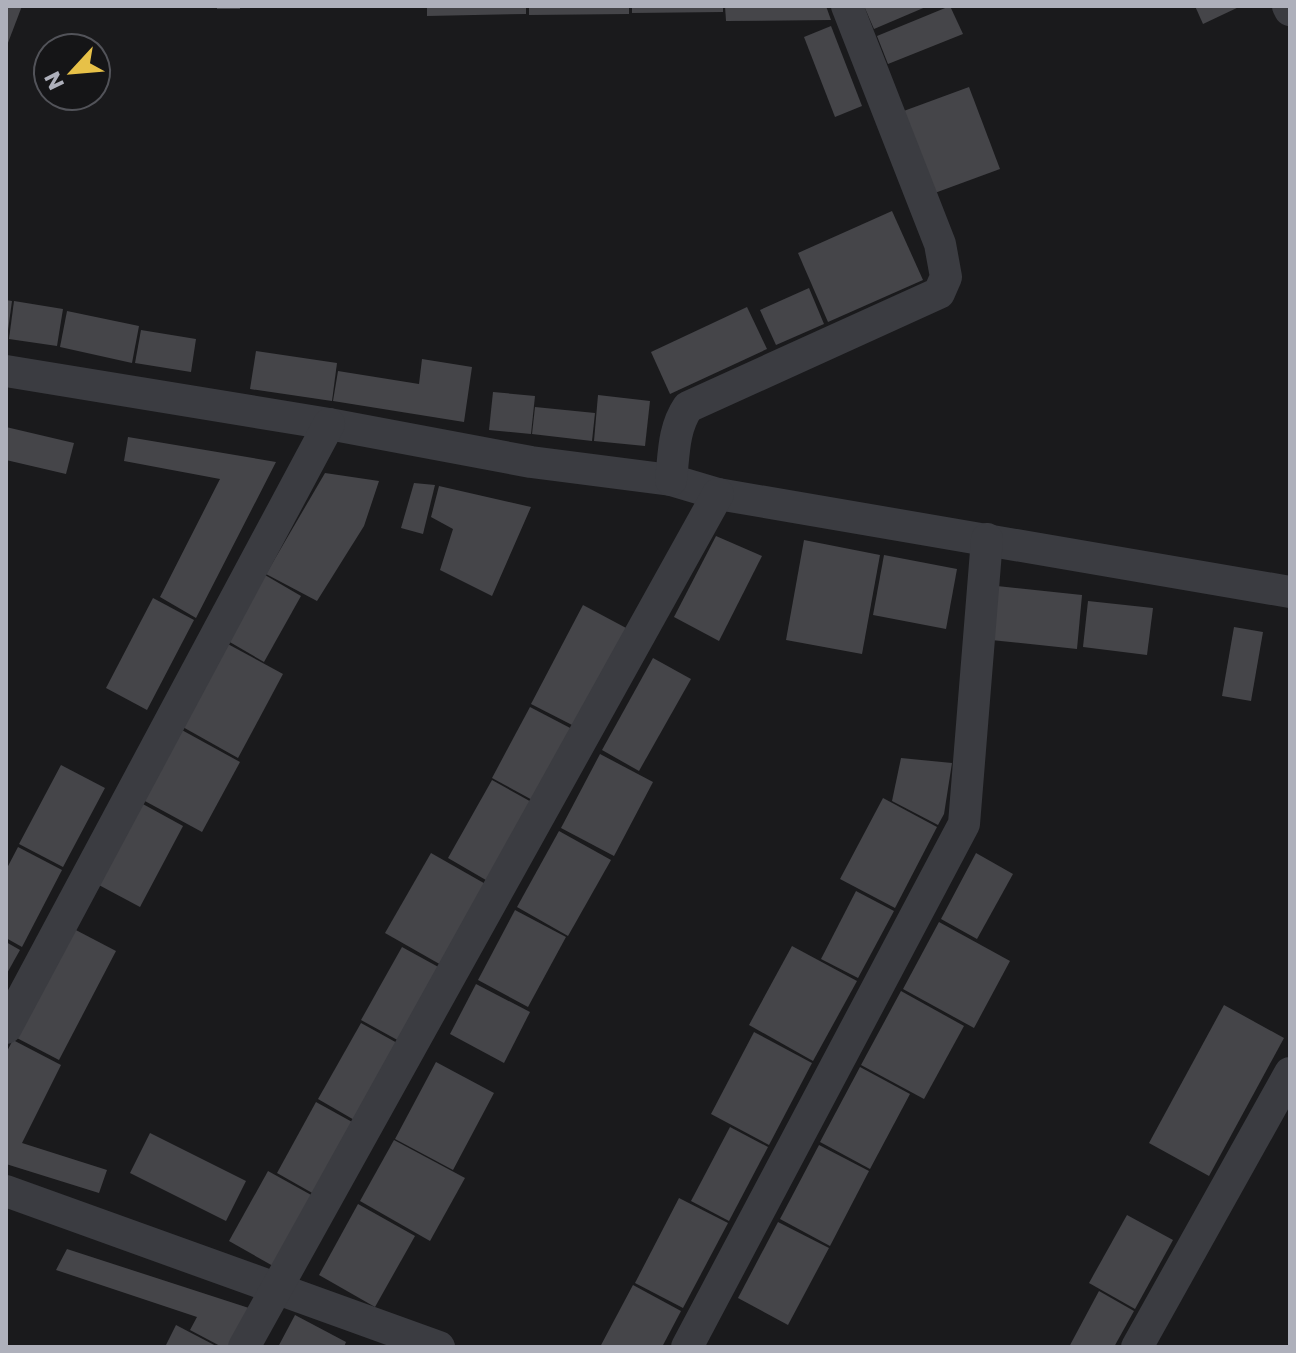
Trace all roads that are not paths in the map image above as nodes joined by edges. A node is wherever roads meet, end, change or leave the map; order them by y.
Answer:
1 (847, 6) edge
2 (6, 371) edge
3 (329, 424) junction
4 (671, 480) junction
5 (718, 494) junction
6 (987, 539) junction
7 (1290, 592) edge
8 (6, 1028) edge
9 (1290, 1073) edge
10 (6, 1191) edge
11 (274, 1288) junction
12 (244, 1347) edge
13 (439, 1347) edge
14 (687, 1347) edge
15 (1137, 1347) edge

1 - 4 street
2 - 3 street
3 - 4 street
3 - 8 street
4 - 5 street
5 - 6 street
5 - 11 street
6 - 7 street
6 - 14 street
9 - 15 street
10 - 11 street
11 - 12 street
11 - 13 street

